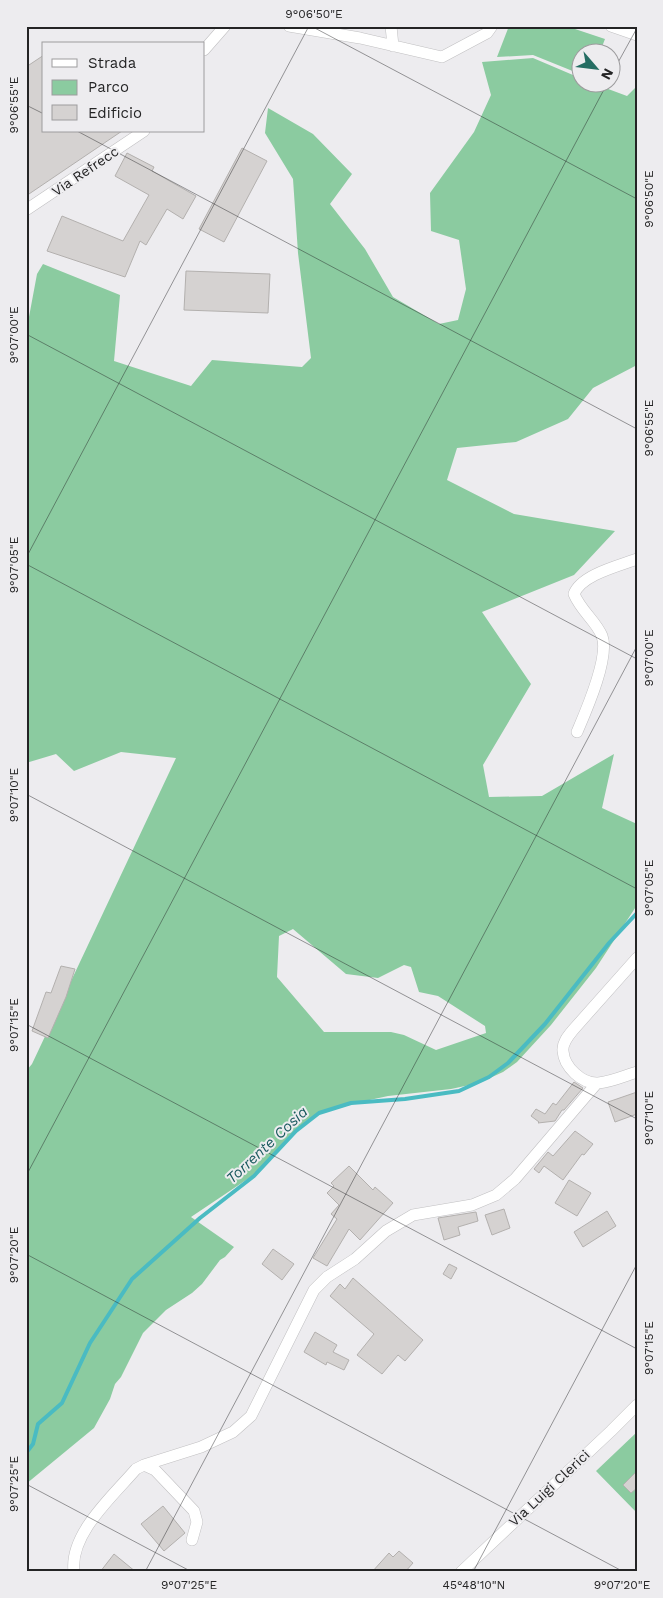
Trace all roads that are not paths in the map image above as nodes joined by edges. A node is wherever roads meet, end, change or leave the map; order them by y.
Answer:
1 (225, 26) edge
2 (289, 26) edge
3 (391, 26) edge
4 (492, 26) edge
5 (611, 26) edge
6 (637, 34) edge
7 (393, 46) junction
8 (205, 49) edge
9 (143, 132) edge
10 (26, 210) edge
11 (637, 559) edge
12 (578, 732) dead end
13 (637, 958) edge
14 (637, 1072) edge
15 (597, 1083) junction
16 (637, 1405) edge
17 (144, 1465) junction
18 (192, 1540) dead end
19 (74, 1572) edge
20 (461, 1572) edge

1 - 8 street
2 - 7 street
3 - 7 street
4 - 7 street
5 - 6 street
9 - 10 street, Via Refrecc
11 - 12 street
13 - 15 street
14 - 15 street
15 - 17 street
16 - 20 street, Via Luigi Clerici
17 - 18 street
17 - 19 street

